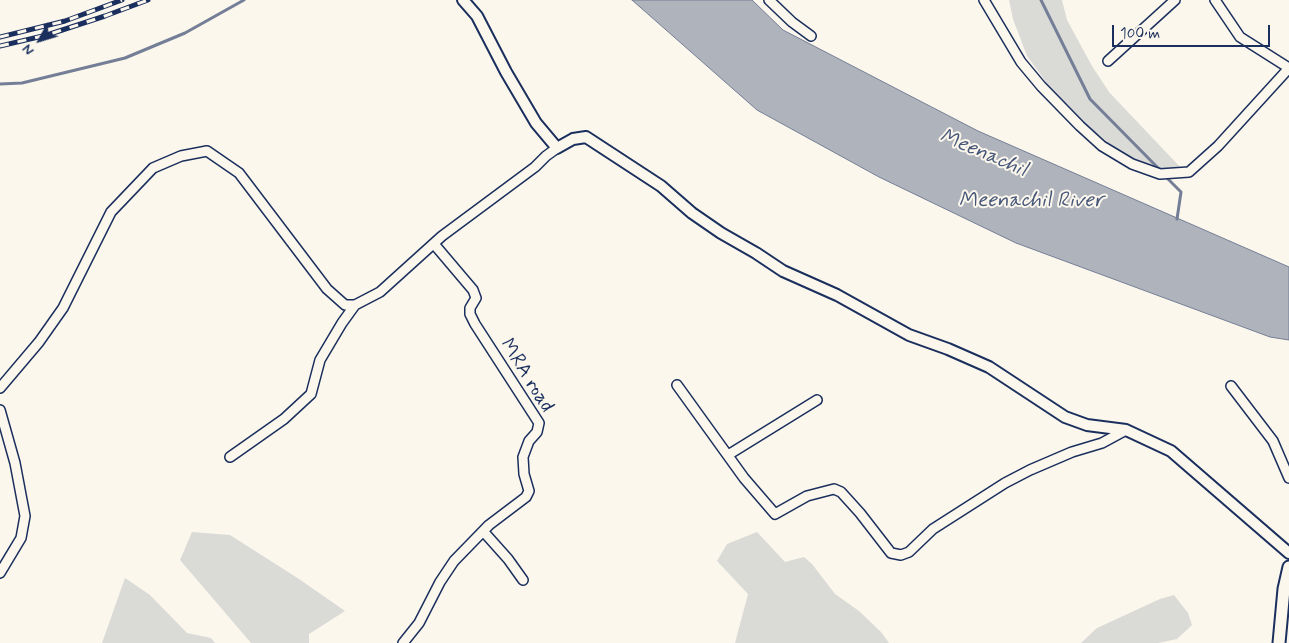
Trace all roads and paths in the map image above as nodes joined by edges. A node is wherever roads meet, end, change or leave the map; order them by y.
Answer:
1 (463, 0) edge
2 (769, 0) edge
3 (984, 0) edge
4 (1175, 0) edge
5 (1215, 0) edge
6 (811, 36) dead end
7 (1108, 61) dead end
8 (1289, 68) edge
9 (557, 148) junction
10 (434, 244) junction
11 (355, 305) junction
12 (677, 385) dead end
13 (1231, 386) dead end
14 (0, 388) edge
15 (817, 400) dead end
16 (0, 410) edge
17 (1126, 430) junction
18 (728, 455) junction
19 (230, 457) dead end
20 (1289, 478) edge
21 (484, 531) junction
22 (1289, 553) edge
23 (1289, 567) edge
24 (0, 573) edge
25 (523, 580) dead end
26 (403, 643) edge
27 (1279, 643) edge

1 - 9 street
2 - 6 street
3 - 8 street
4 - 7 street
5 - 8 street
9 - 10 street
9 - 17 street
10 - 11 street
10 - 21 street, MRA road
11 - 14 street
11 - 19 street
12 - 18 street
13 - 20 street
15 - 18 street
16 - 24 street
17 - 18 street
17 - 22 street
21 - 25 street
21 - 26 street, MRA road
23 - 27 main road

